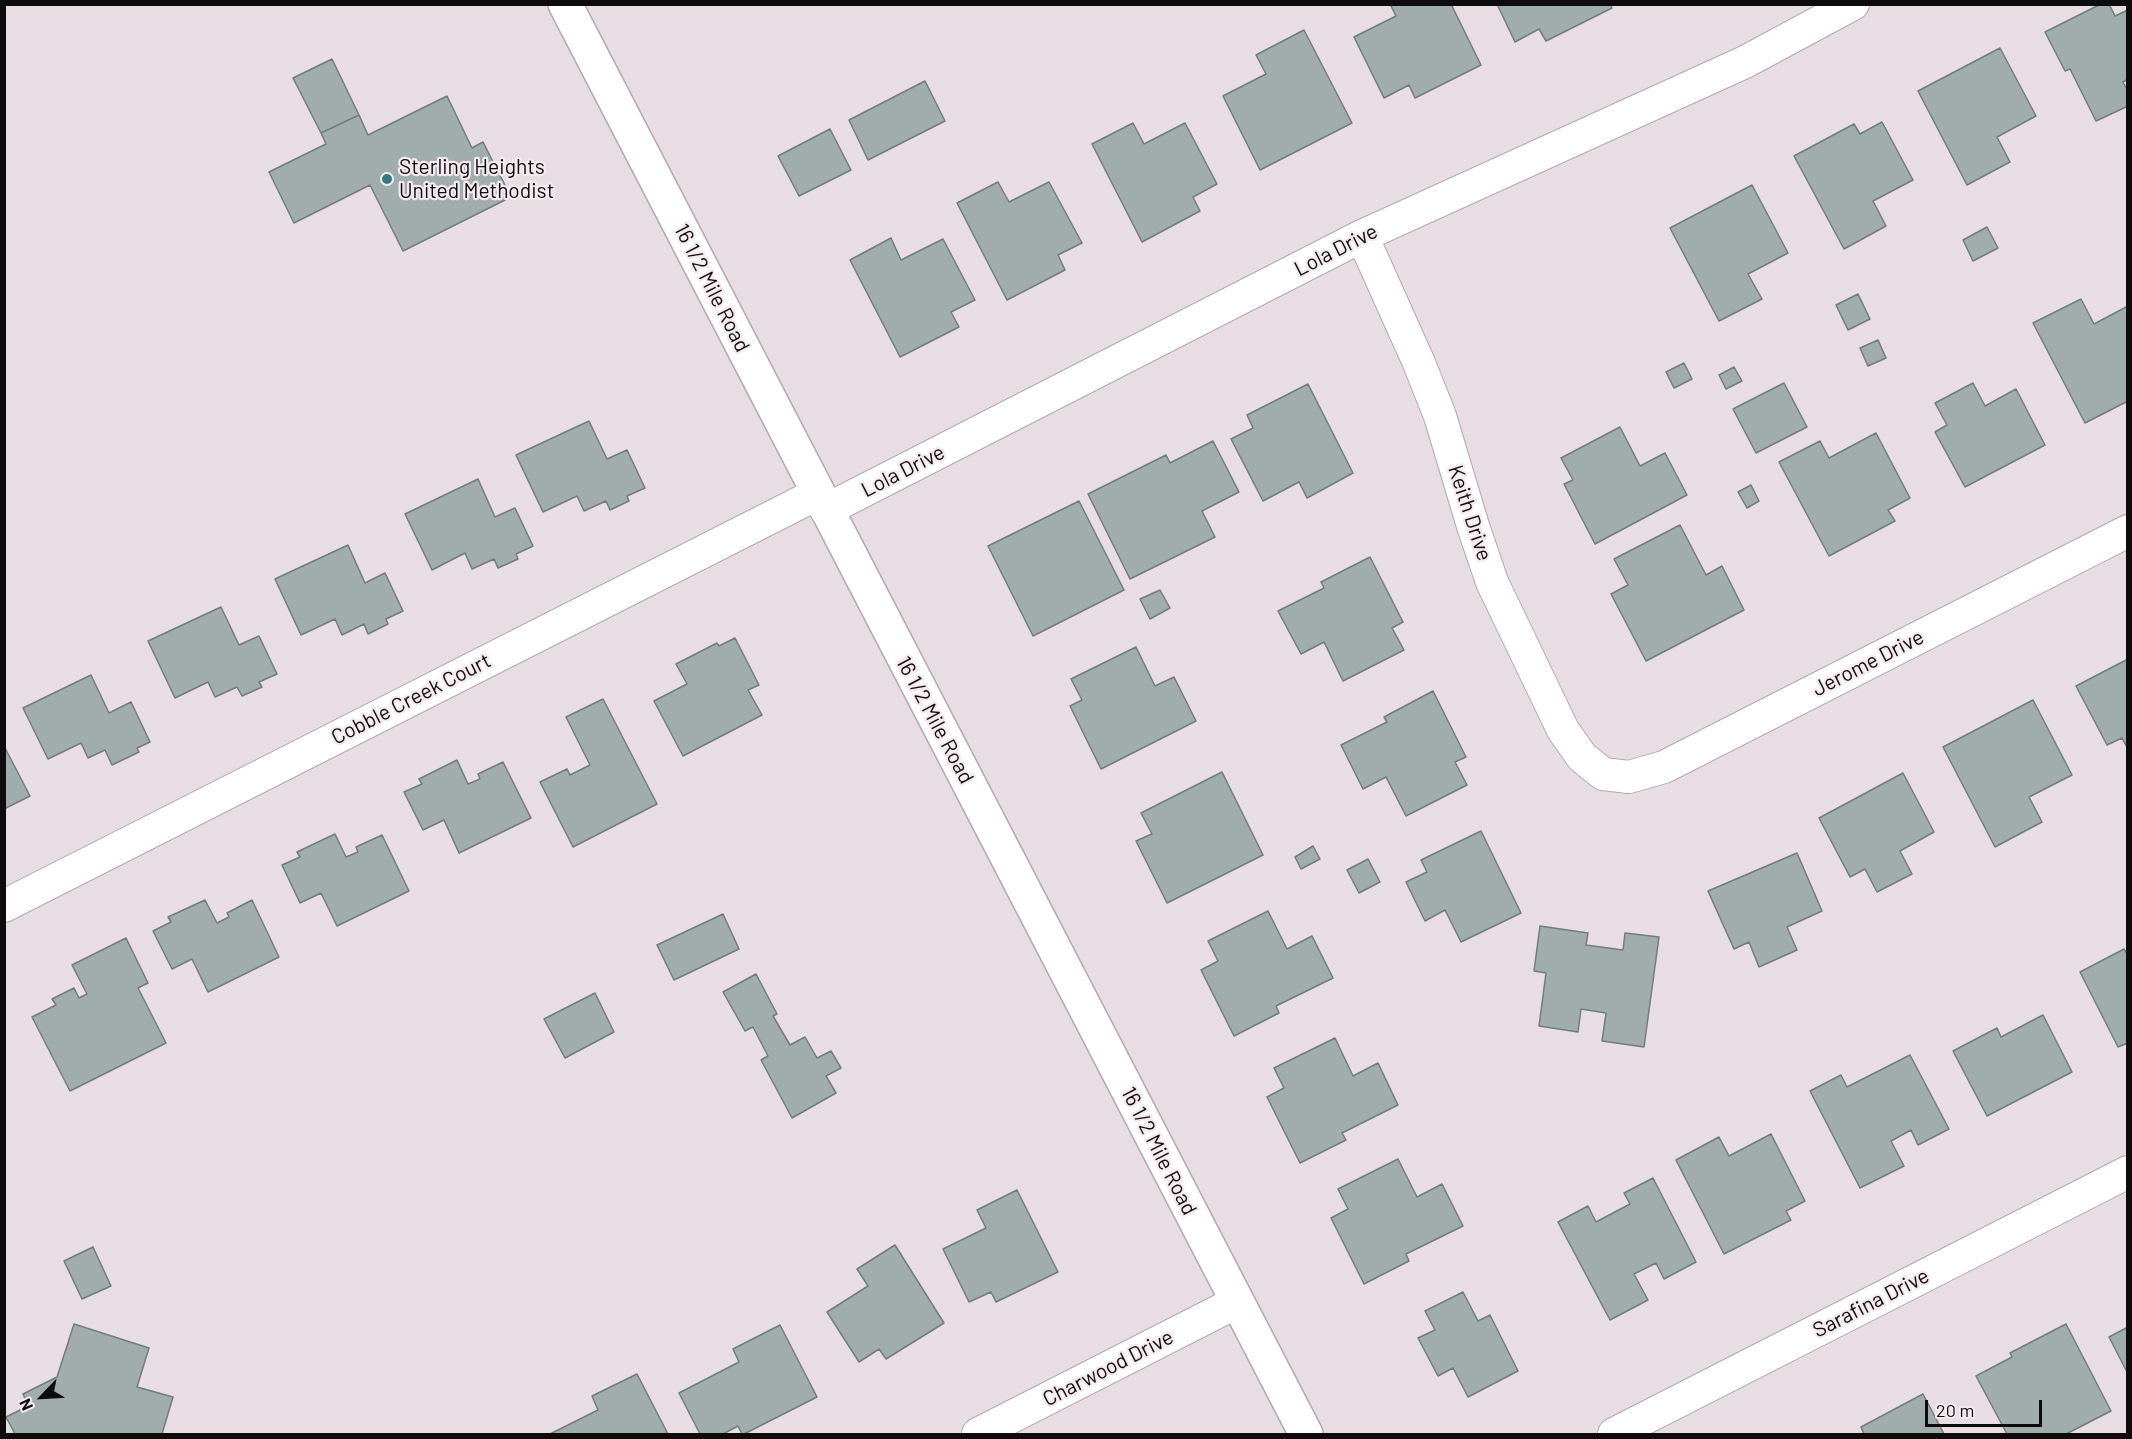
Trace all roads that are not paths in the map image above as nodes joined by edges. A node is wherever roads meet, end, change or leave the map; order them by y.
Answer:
1 (565, 4) edge
2 (1853, 4) edge
3 (1362, 236) junction
4 (822, 502) junction
5 (2127, 531) edge
6 (1604, 774) joint
7 (4, 906) edge
8 (2127, 1172) edge
9 (1237, 1302) junction
10 (978, 1434) edge
11 (1306, 1434) edge
12 (1614, 1434) edge

1 - 4 street, 16 1/2 Mile Road
2 - 3 street, Lola Drive
3 - 4 street, Lola Drive
3 - 6 street, Keith Drive
4 - 7 street, Cobble Creek Court
4 - 9 street, 16 1/2 Mile Road
5 - 6 street, Jerome Drive
8 - 12 street, Sarafina Drive
9 - 10 street, Charwood Drive
9 - 11 street, 16 1/2 Mile Road

